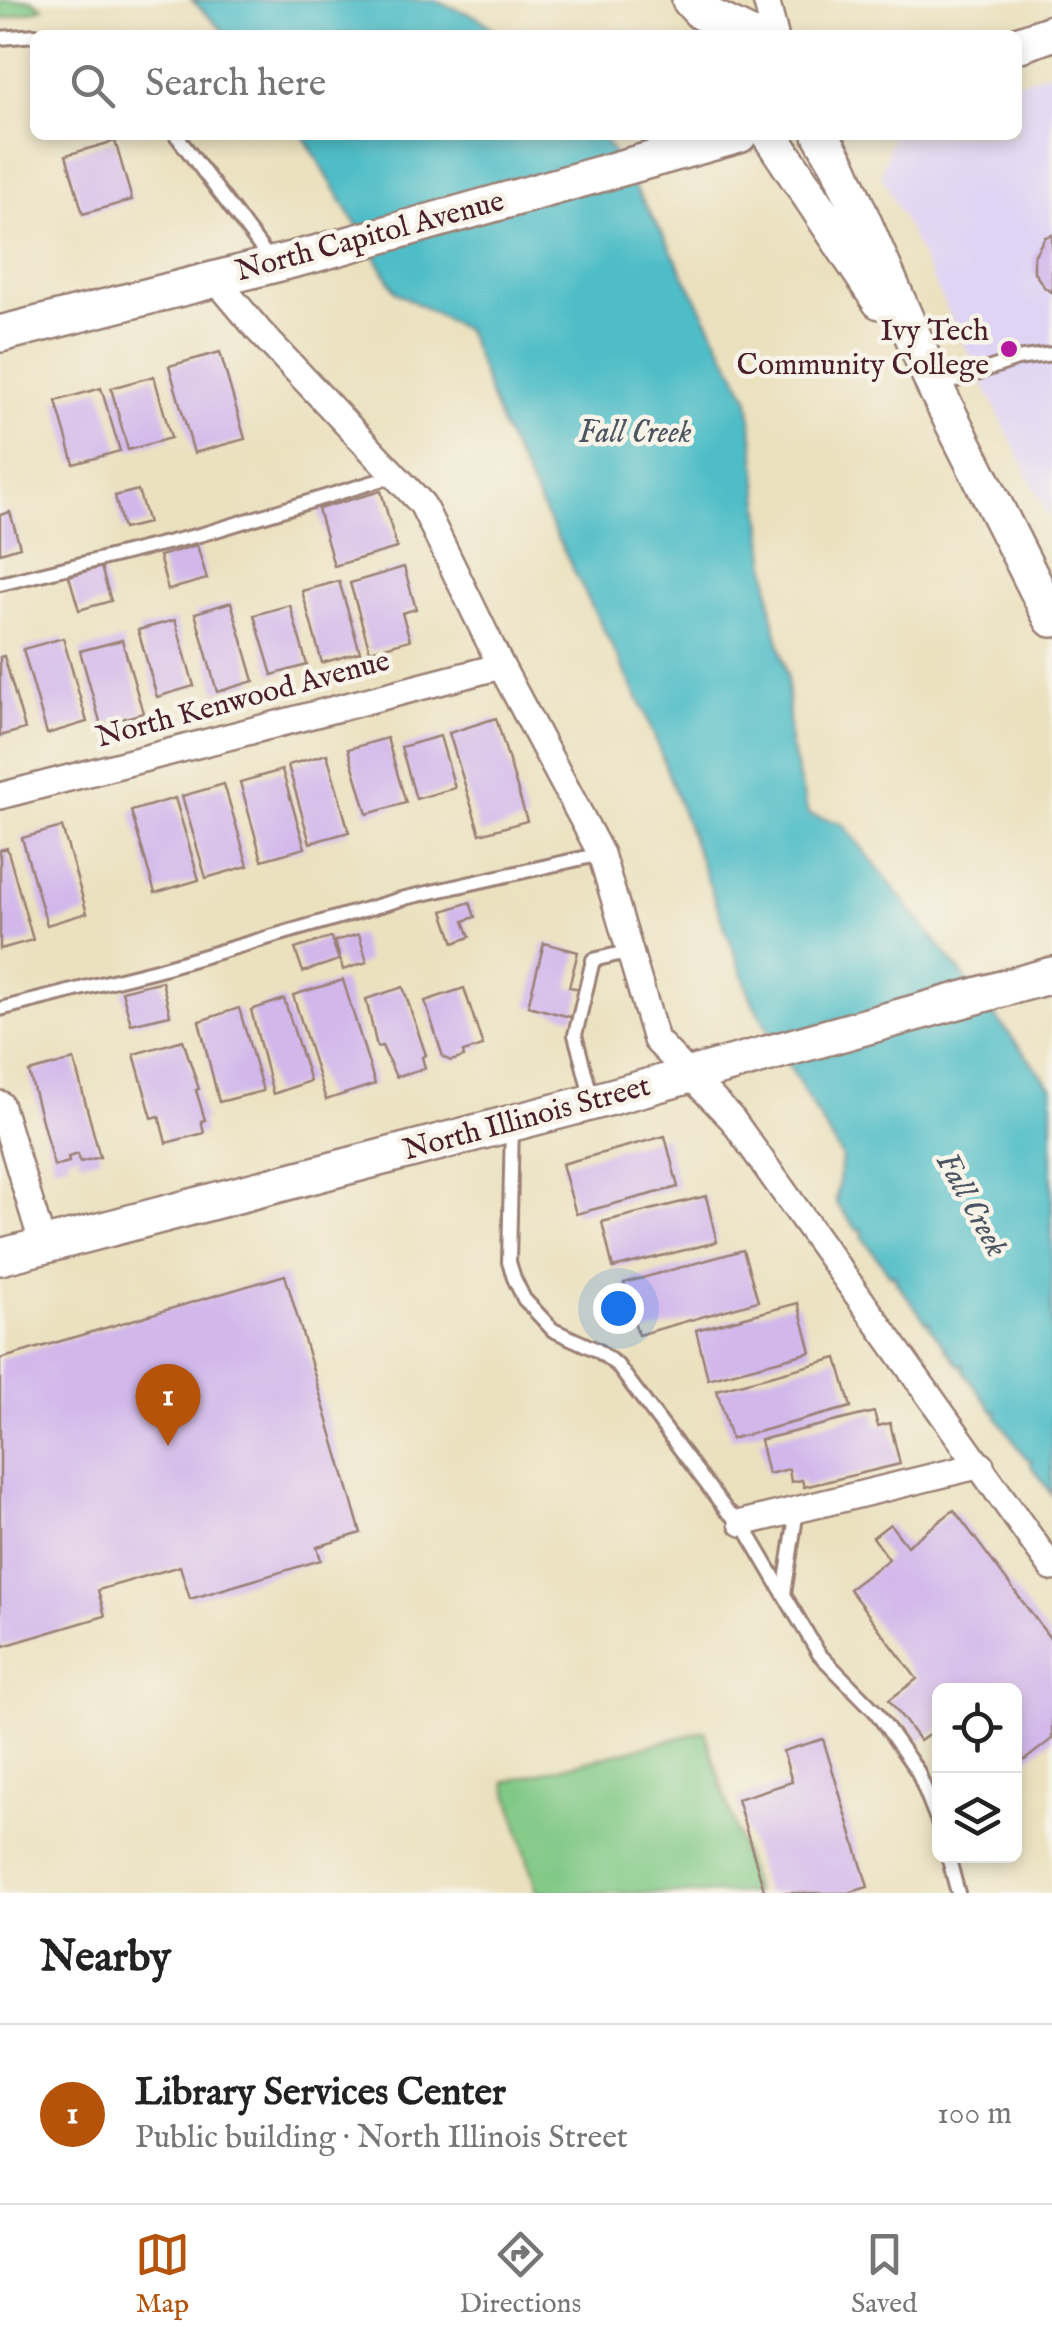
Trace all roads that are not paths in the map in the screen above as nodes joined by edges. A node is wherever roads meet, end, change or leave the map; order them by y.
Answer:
1 (766, 0) edge
2 (700, 16) edge
3 (735, 30) edge
4 (775, 30) edge
5 (1052, 33) edge
6 (30, 35) edge
7 (0, 38) edge
8 (1022, 43) edge
9 (180, 140) edge
10 (722, 140) edge
11 (773, 140) edge
12 (825, 140) edge
13 (273, 265) junction
14 (216, 280) junction
15 (0, 334) edge
16 (1052, 354) edge
17 (936, 387) junction
18 (397, 474) junction
19 (0, 584) edge
20 (1047, 594) edge
21 (501, 666) junction
22 (0, 796) edge
23 (600, 854) junction
24 (631, 950) junction
25 (1052, 974) edge
26 (0, 1009) edge
27 (690, 1076) junction
28 (593, 1102) junction
29 (0, 1104) edge
30 (512, 1122) junction
31 (43, 1246) junction
32 (0, 1257) edge
33 (982, 1466) junction
34 (797, 1510) junction
35 (742, 1523) junction
36 (1052, 1568) edge
37 (784, 1594) junction
38 (932, 1807) edge
39 (950, 1863) edge
40 (958, 1893) edge

1 - 4 street
2 - 3 main road
5 - 8 main road
6 - 7 lane
9 - 13 lane
10 - 13 main road, North Capitol Avenue
11 - 17 main road
12 - 17 main road
13 - 14 main road, North Capitol Avenue
14 - 15 main road, North Capitol Avenue
14 - 18 street
16 - 17 lane
17 - 20 main road
18 - 19 lane
18 - 21 street
21 - 22 street, North Kenwood Avenue
21 - 23 street
23 - 24 street
23 - 26 lane
24 - 27 street
24 - 28 lane
25 - 27 main road, North Illinois Street
27 - 28 main road, North Illinois Street
27 - 33 street
28 - 30 main road, North Illinois Street
29 - 31 street
30 - 31 main road, North Illinois Street
30 - 35 lane
31 - 32 main road, North Illinois Street
33 - 34 street
33 - 36 street
34 - 35 street
34 - 37 lane
35 - 37 lane
37 - 38 lane
39 - 40 lane

